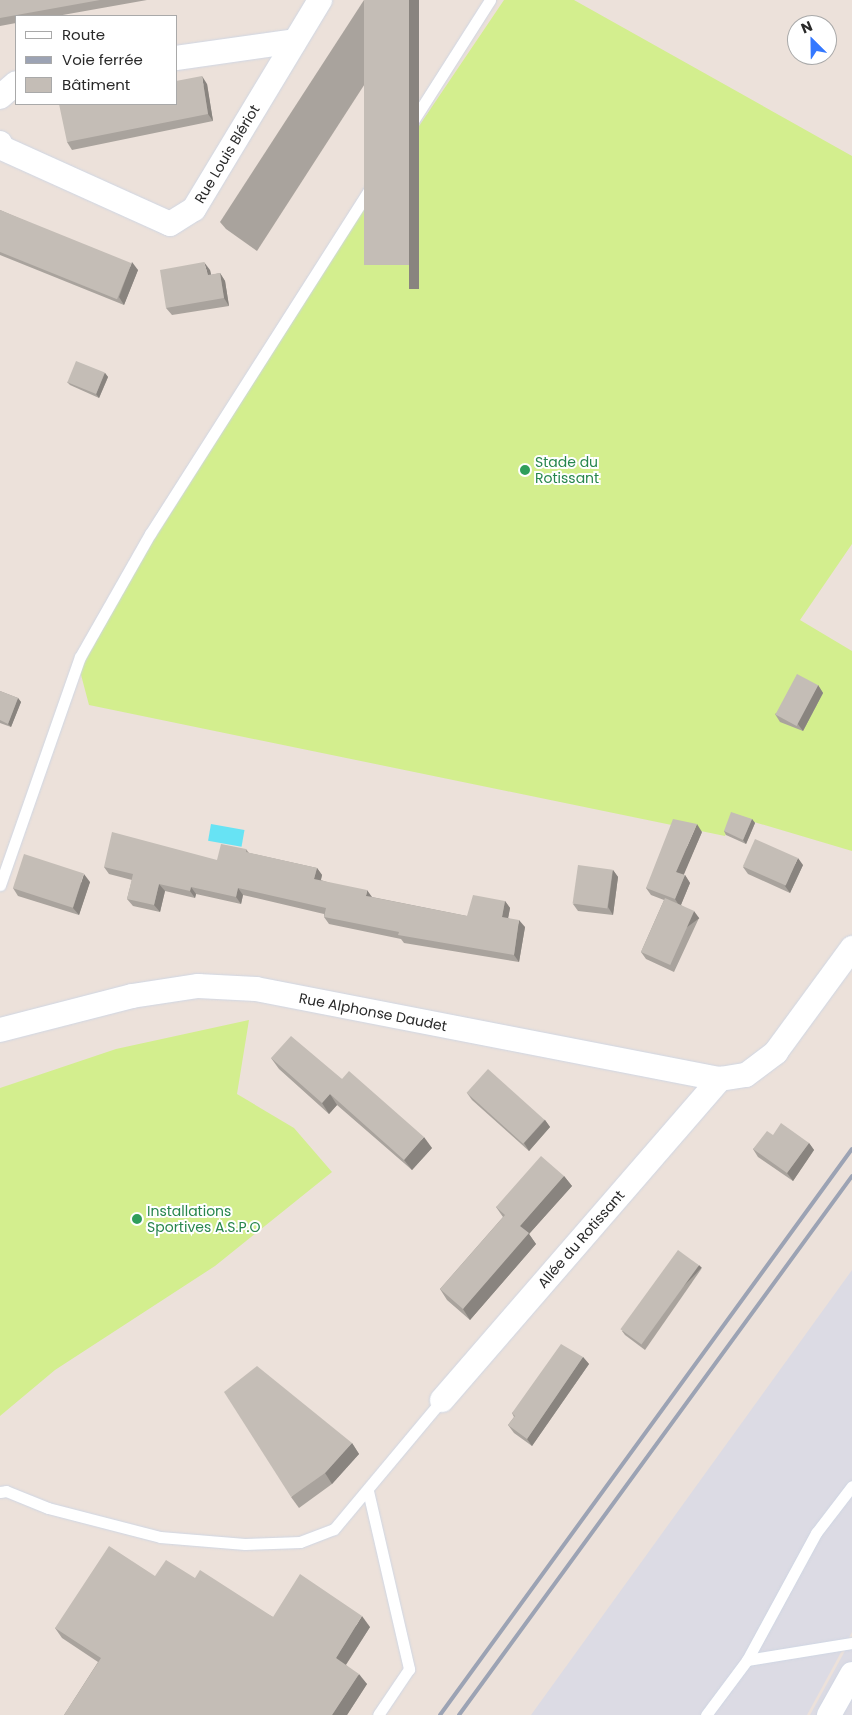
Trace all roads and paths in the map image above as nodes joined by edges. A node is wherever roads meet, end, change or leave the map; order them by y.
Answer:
1 (320, 0) edge
2 (490, 0) edge
3 (295, 41) junction
4 (178, 58) edge
5 (15, 84) edge
6 (0, 97) edge
7 (0, 143) edge
8 (0, 885) edge
9 (852, 948) edge
10 (0, 1030) edge
11 (720, 1079) junction
12 (442, 1400) joint
13 (852, 1486) edge
14 (2, 1490) edge
15 (368, 1491) junction
16 (852, 1643) edge
17 (747, 1660) junction
18 (852, 1674) edge
19 (378, 1715) edge
20 (706, 1715) edge
21 (829, 1715) edge

1 - 3 street, Rue Louis Blériot
2 - 8 lane
3 - 4 street
3 - 7 street, Rue Louis Blériot
5 - 6 street
9 - 11 street, Rue Alphonse Daudet
10 - 11 street, Rue Alphonse Daudet
11 - 12 street, Allée du Rotissant
12 - 15 lane
13 - 17 lane
14 - 15 lane
15 - 19 lane
16 - 17 lane
17 - 20 lane
18 - 21 street

